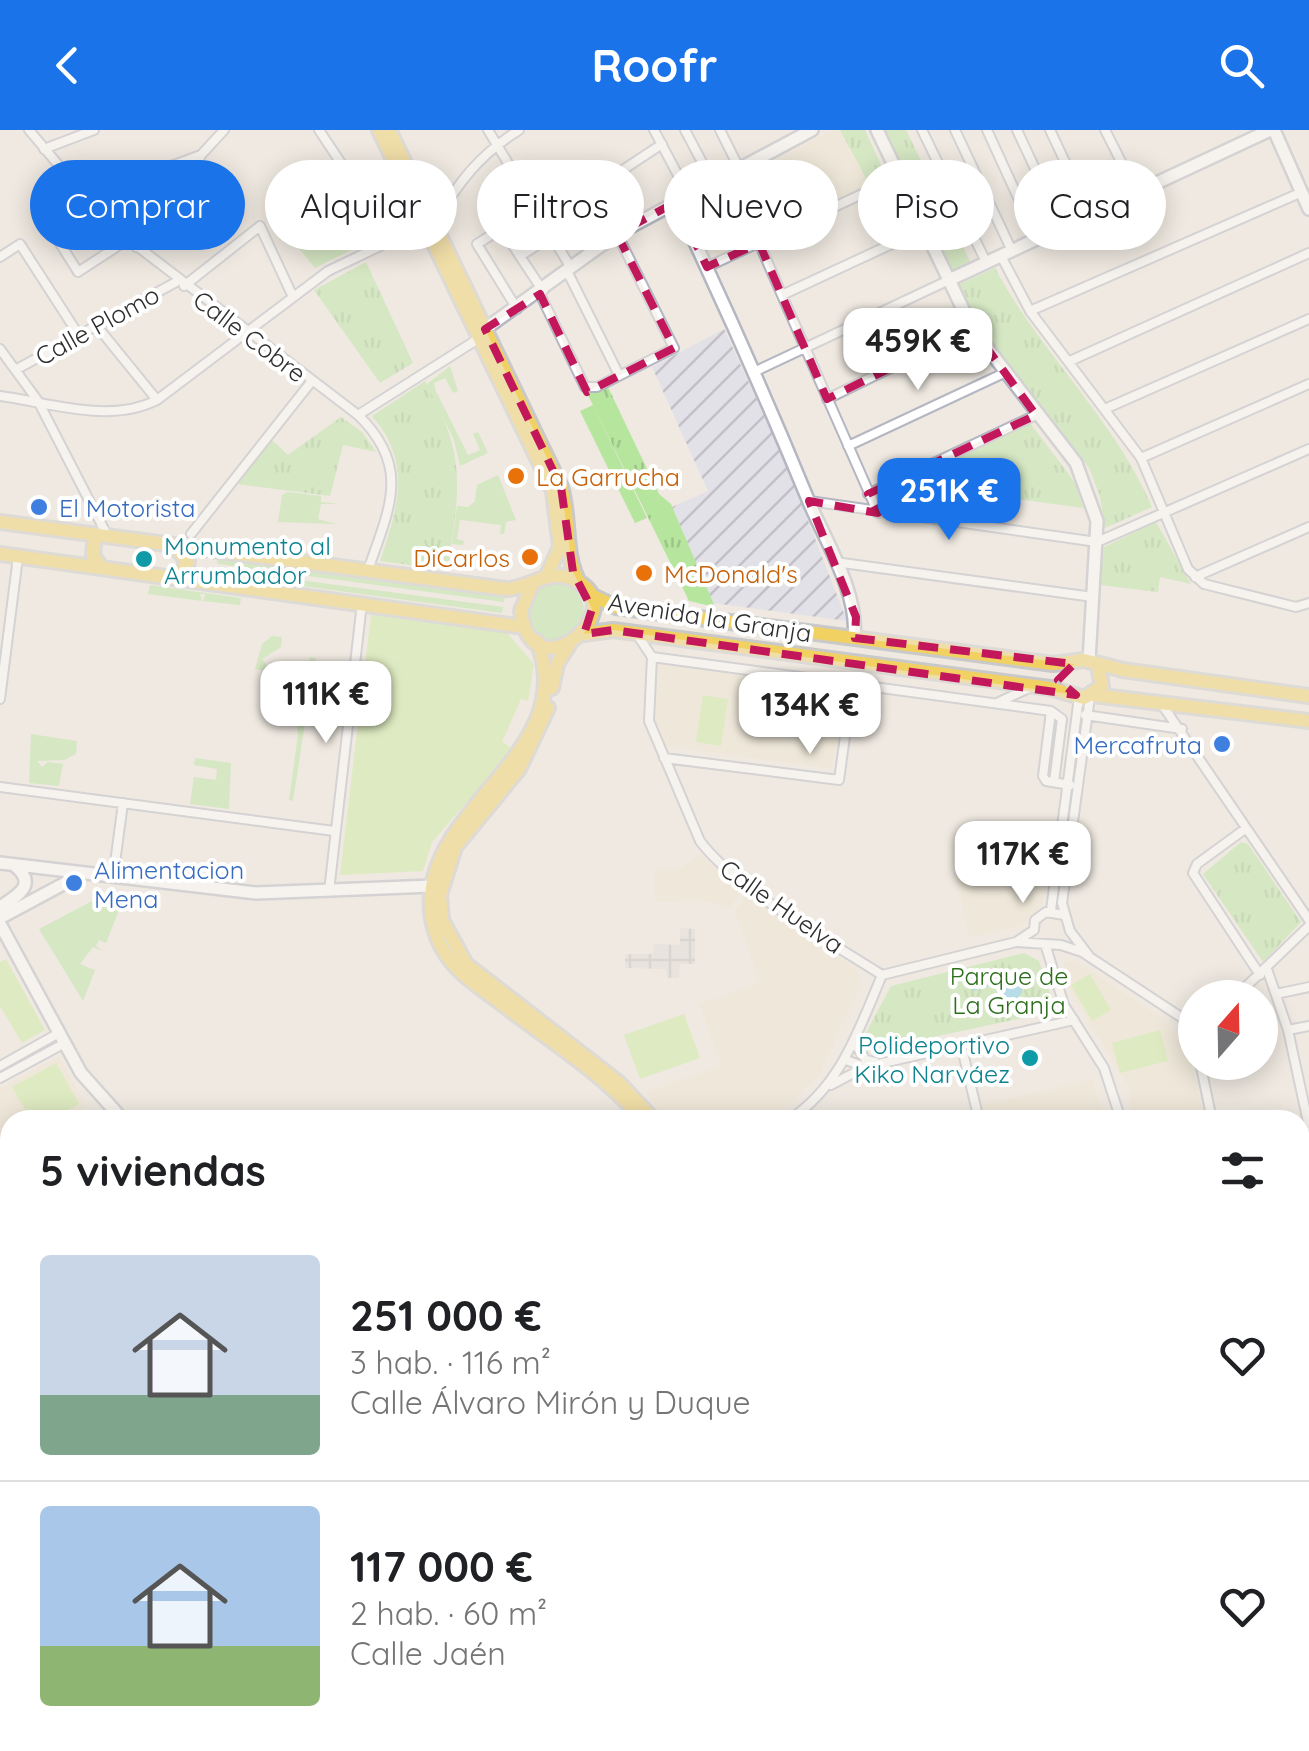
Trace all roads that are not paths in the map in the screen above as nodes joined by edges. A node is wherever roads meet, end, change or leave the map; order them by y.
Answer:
1 (29, 130) edge
2 (94, 130) edge
3 (224, 130) edge
4 (318, 130) edge
5 (379, 130) edge
6 (389, 130) edge
7 (488, 130) edge
8 (519, 130) edge
9 (654, 130) edge
10 (685, 130) edge
11 (720, 130) edge
12 (812, 130) edge
13 (877, 130) edge
14 (922, 130) edge
15 (955, 130) edge
16 (987, 130) edge
17 (1017, 130) edge
18 (1050, 130) edge
19 (1272, 130) edge
20 (1108, 131) edge
21 (662, 144) junction
22 (495, 145) junction
23 (44, 149) junction
24 (202, 155) junction
25 (54, 160) edge
26 (189, 160) edge
27 (199, 160) edge
28 (338, 160) edge
29 (395, 160) edge
30 (402, 160) edge
31 (505, 160) edge
32 (638, 160) edge
33 (670, 160) edge
34 (701, 160) edge
35 (735, 160) edge
36 (754, 160) edge
37 (890, 160) edge
38 (1031, 160) edge
39 (1064, 160) edge
40 (1122, 160) edge
41 (1166, 179) edge
42 (457, 183) edge
43 (1014, 190) edge
44 (1302, 192) junction
45 (1309, 208) edge
46 (1014, 249) edge
47 (64, 250) edge
48 (112, 250) edge
49 (140, 250) edge
50 (371, 250) edge
51 (442, 250) edge
52 (481, 250) edge
53 (516, 250) edge
54 (530, 250) edge
55 (559, 250) edge
56 (595, 250) edge
57 (624, 250) edge
58 (699, 250) edge
59 (747, 250) edge
60 (763, 250) edge
61 (879, 250) edge
62 (934, 250) edge
63 (1006, 253) junction
64 (1309, 253) edge
65 (520, 256) junction
66 (0, 257) edge
67 (986, 262) junction
68 (707, 268) junction
69 (569, 270) junction
70 (949, 280) junction
71 (181, 284) junction
72 (542, 292) junction
73 (782, 295) junction
74 (293, 297) junction
75 (517, 310) junction
76 (1030, 311) junction
77 (1309, 319) edge
78 (96, 325) junction
79 (972, 328) junction
80 (247, 332) junction
81 (78, 334) junction
82 (482, 334) junction
83 (805, 348) junction
84 (0, 349) edge
85 (1070, 362) junction
86 (17, 370) junction
87 (756, 371) junction
88 (1004, 373) junction
89 (619, 376) junction
90 (312, 382) junction
91 (1309, 384) edge
92 (0, 396) edge
93 (828, 398) junction
94 (158, 400) junction
95 (38, 401) junction
96 (1108, 408) junction
97 (358, 415) junction
98 (1036, 415) junction
99 (848, 446) junction
100 (1309, 449) edge
101 (1141, 458) junction
102 (868, 494) junction
103 (809, 500) junction
104 (878, 513) junction
105 (1164, 513) junction
106 (0, 522) edge
107 (1309, 527) edge
108 (97, 531) junction
109 (191, 534) junction
110 (1097, 542) junction
111 (175, 546) junction
112 (199, 548) junction
113 (0, 554) edge
114 (18, 557) junction
115 (834, 562) junction
116 (102, 568) junction
117 (368, 570) junction
118 (1195, 576) junction
119 (546, 577) junction
120 (176, 578) junction
121 (532, 585) junction
122 (584, 588) junction
123 (1093, 597) junction
124 (362, 603) junction
125 (1309, 603) edge
126 (524, 628) junction
127 (584, 634) junction
128 (634, 634) junction
129 (854, 638) junction
130 (537, 641) junction
131 (569, 644) junction
132 (652, 657) junction
133 (1087, 664) junction
134 (852, 684) junction
135 (1033, 686) junction
136 (1084, 696) junction
137 (1309, 696) edge
138 (0, 699) edge
139 (1160, 702) junction
140 (994, 703) junction
141 (1196, 707) junction
142 (1085, 715) junction
143 (1309, 721) edge
144 (1182, 729) junction
145 (664, 758) junction
146 (1070, 785) junction
147 (0, 787) edge
148 (123, 803) junction
149 (1245, 829) junction
150 (334, 832) junction
151 (0, 863) edge
152 (14, 865) junction
153 (40, 868) junction
154 (82, 874) junction
155 (114, 878) junction
156 (27, 882) junction
157 (432, 886) junction
158 (329, 892) junction
159 (32, 901) junction
160 (0, 907) edge
161 (1051, 910) junction
162 (1064, 915) junction
163 (0, 921) edge
164 (1309, 923) edge
165 (1034, 930) junction
166 (1070, 931) junction
167 (1016, 942) junction
168 (1060, 945) junction
169 (1045, 946) junction
170 (1090, 956) junction
171 (1053, 972) junction
172 (1264, 972) junction
173 (882, 974) junction
174 (1255, 980) edge
175 (1268, 980) edge
176 (1309, 987) edge
177 (1278, 994) edge
178 (1278, 1000) edge
179 (1178, 1014) edge
180 (1074, 1020) junction
181 (1309, 1026) edge
182 (1288, 1030) junction
183 (62, 1038) junction
184 (854, 1043) junction
185 (961, 1044) junction
186 (846, 1060) junction
187 (865, 1064) junction
188 (0, 1066) edge
189 (0, 1078) edge
190 (1204, 1080) edge
191 (827, 1087) junction
192 (114, 1110) edge
193 (633, 1110) edge
194 (645, 1110) edge
195 (801, 1110) edge
196 (977, 1110) edge
197 (1118, 1110) edge
198 (1210, 1110) edge
199 (1306, 1110) edge

1 - 23 street, Calle Cobre
2 - 23 street
3 - 24 street
4 - 28 street
5 - 29 main road
6 - 30 main road
7 - 22 street
8 - 22 street
9 - 21 street
10 - 34 street
11 - 35 street
12 - 36 street
13 - 37 street
14 - 67 street
15 - 63 street
16 - 43 street
17 - 38 street
18 - 39 street
19 - 41 street
19 - 44 street
20 - 40 street
21 - 32 street
21 - 33 street
22 - 31 street
22 - 42 street
23 - 25 street, Calle Cobre
24 - 26 street
24 - 27 street
44 - 45 street
44 - 76 street
46 - 63 street
47 - 48 street
49 - 71 street, Calle Cobre
50 - 74 street
51 - 82 main road
52 - 75 street
53 - 65 street
54 - 65 street
55 - 69 street
56 - 69 street
57 - 89 street
58 - 68 street
59 - 68 street
60 - 73 street
61 - 73 street
62 - 70 street
63 - 67 street
63 - 76 street
64 - 85 street
65 - 72 street
66 - 81 street
67 - 70 street
68 - 87 street
69 - 72 street
69 - 89 street
70 - 79 street
70 - 83 street
71 - 74 street, Calle Plomo
71 - 78 street, Calle Plomo
71 - 80 street, Calle Cobre
72 - 75 street
72 - 89 street
73 - 83 street
74 - 80 street
75 - 82 street
76 - 85 street
77 - 96 street
78 - 81 street, Calle Plomo
78 - 94 street
79 - 88 street
79 - 93 street
80 - 90 street, Calle Cobre
80 - 94 street
81 - 86 street, Calle Plomo
82 - 97 street
82 - 119 main road
82 - 122 main road
83 - 87 street
83 - 93 street
84 - 86 street
85 - 96 street
86 - 95 street
87 - 103 street
88 - 98 street
88 - 99 street
90 - 97 street, Calle Cobre
90 - 109 street
91 - 101 street
92 - 95 street
93 - 99 street
94 - 95 street
95 - 108 street
96 - 101 street
97 - 117 street, Calle Cobre
98 - 102 street
98 - 110 street
99 - 102 street
100 - 105 street
101 - 105 street
102 - 104 street
103 - 104 street
103 - 115 street
104 - 110 street
105 - 110 street
105 - 118 street
106 - 108 main road
107 - 118 street
108 - 111 main road
108 - 116 main road
109 - 111 street
109 - 112 street
110 - 123 street
111 - 112 main road
111 - 120 main road
112 - 117 main road
113 - 114 main road
114 - 116 main road
114 - 138 street
115 - 123 street
115 - 129 street
116 - 120 main road
117 - 121 main road
118 - 125 street
119 - 121 main road
119 - 122 main road
120 - 124 main road
121 - 126 main road
122 - 127 main road
122 - 129 main road, Avenida la Granja
123 - 133 street
124 - 126 main road
124 - 150 street
126 - 130 main road
127 - 128 main road, Avenida la Granja
127 - 131 main road
128 - 132 street
128 - 135 main road, Avenida la Granja
129 - 133 main road, Avenida la Granja
130 - 131 main road
130 - 157 main road
131 - 194 main road
132 - 134 street
132 - 145 street, Calle Huelva
133 - 136 main road
133 - 136 main road
133 - 137 main road, Avenida la Granja
134 - 140 street
134 - 145 street
135 - 136 main road, Avenida la Granja
135 - 140 street
136 - 139 main road, Avenida la Granja
136 - 142 street
136 - 146 street
139 - 141 main road, Avenida la Granja
139 - 144 street
140 - 146 street
141 - 143 main road, Avenida la Granja
141 - 144 street
142 - 144 street
142 - 162 street
144 - 149 street
145 - 173 street, Calle Huelva
146 - 161 street
147 - 148 street
148 - 150 street
148 - 155 street
149 - 164 street
149 - 172 street
150 - 158 street
151 - 152 street
152 - 153 street
152 - 156 street
153 - 154 street
153 - 156 street
153 - 159 street
154 - 155 street
154 - 159 street
155 - 158 street
156 - 160 street
157 - 158 street
157 - 193 main road
159 - 163 street
161 - 162 street
161 - 165 street
162 - 166 street
163 - 183 street
164 - 172 street
165 - 167 street
165 - 169 street
166 - 168 street
166 - 170 street
167 - 169 street
167 - 173 street
168 - 169 street
168 - 170 street
168 - 171 street
169 - 171 street
170 - 179 street
171 - 180 street
172 - 174 street
172 - 175 street
173 - 184 street
176 - 177 street
178 - 182 street
180 - 185 street
180 - 197 street
181 - 182 street
182 - 199 street
183 - 188 street
183 - 189 street
183 - 192 street
184 - 186 street
184 - 187 street
185 - 187 street
185 - 196 street
186 - 187 street
186 - 191 street
187 - 191 street
190 - 198 street
191 - 195 street

